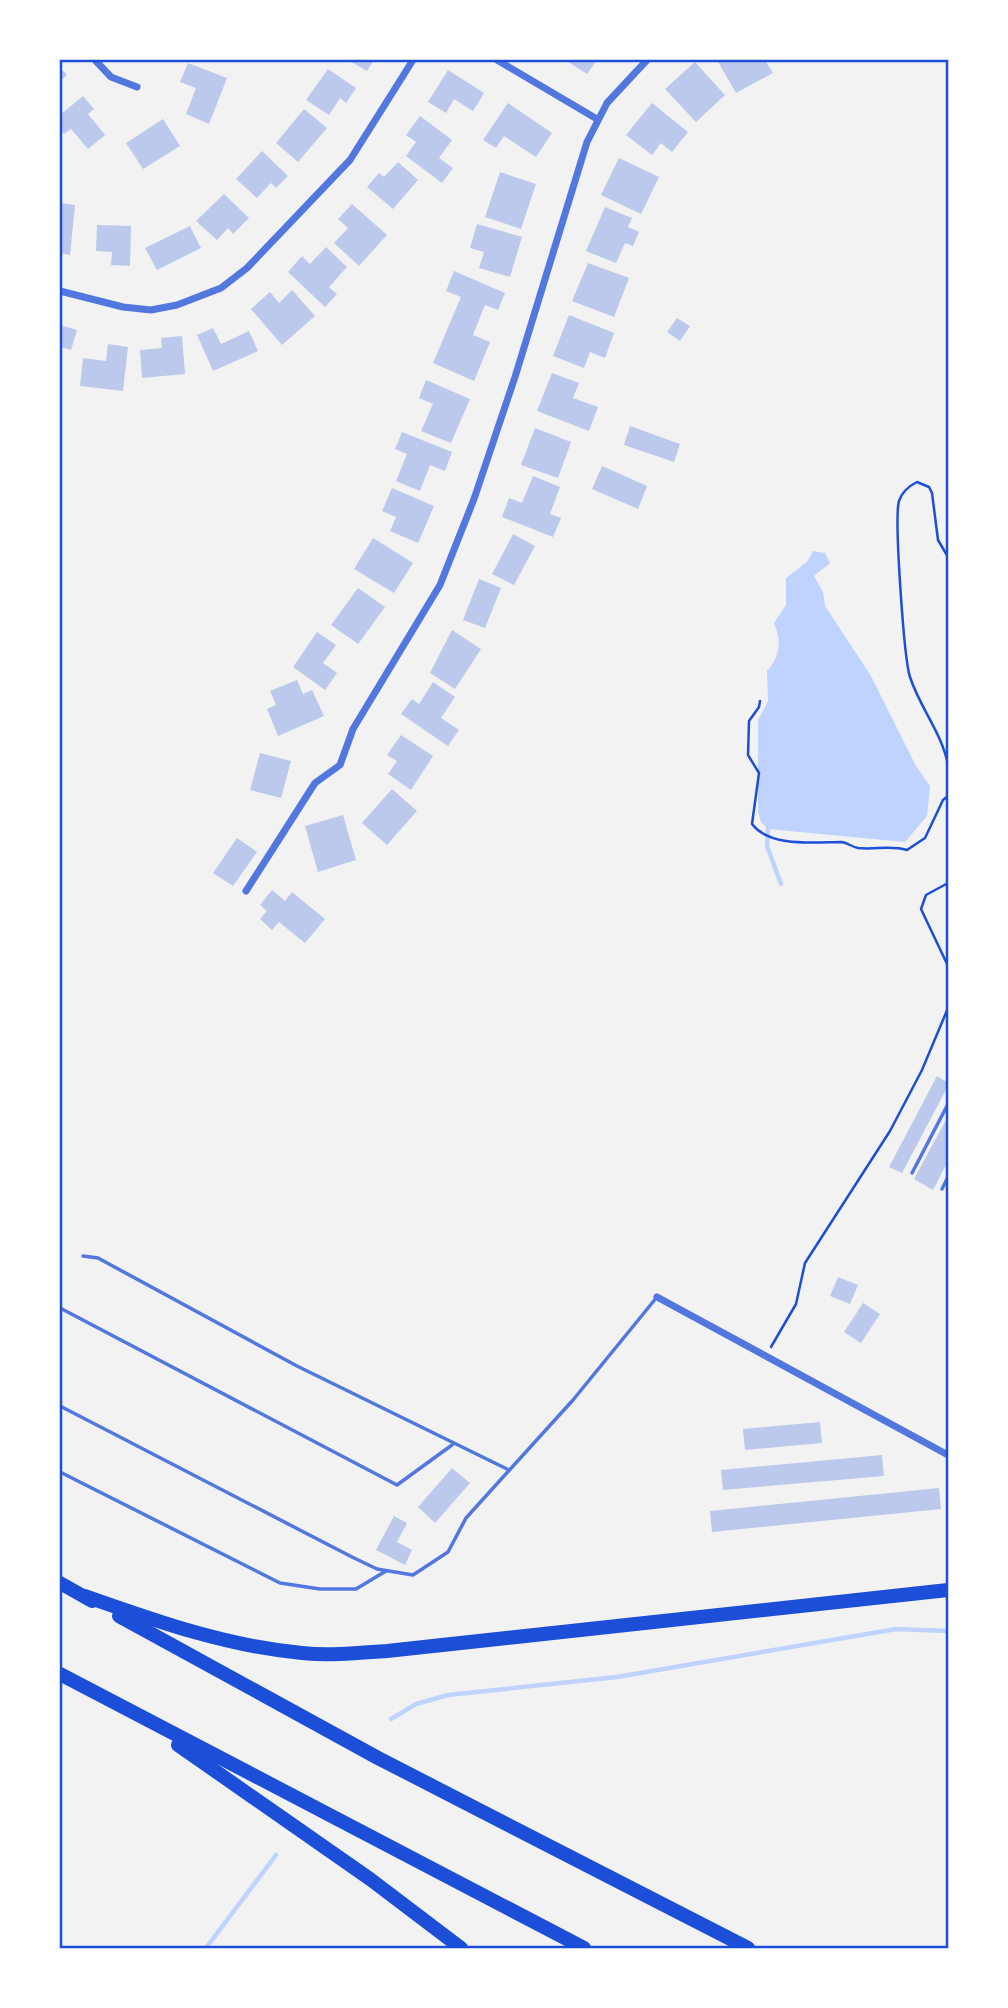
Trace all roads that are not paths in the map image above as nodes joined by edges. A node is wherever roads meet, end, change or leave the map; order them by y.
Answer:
1 (95, 60) edge
2 (413, 60) edge
3 (497, 60) edge
4 (647, 60) edge
5 (137, 87) dead end
6 (597, 119) junction
7 (60, 292) edge
8 (246, 891) dead end
9 (948, 1104) edge
10 (912, 1173) dead end
11 (948, 1177) edge
12 (942, 1189) dead end
13 (83, 1256) dead end
14 (657, 1297) joint
15 (60, 1308) edge
16 (60, 1406) edge
17 (452, 1445) junction
18 (948, 1455) edge
19 (507, 1469) junction
20 (60, 1472) edge
21 (386, 1571) junction
22 (60, 1583) edge
23 (948, 1590) edge
24 (85, 1596) junction
25 (60, 1674) edge
26 (131, 1711) junction
27 (461, 1948) edge
28 (583, 1948) edge
29 (748, 1948) edge

1 - 5 street
2 - 7 street
3 - 6 street
4 - 6 street
6 - 8 street
9 - 10 lane
11 - 12 lane
13 - 17 lane
14 - 18 street
14 - 19 lane
15 - 17 lane
16 - 21 lane
17 - 19 lane
19 - 21 lane
20 - 21 lane
22 - 24 highway
23 - 24 highway
24 - 29 highway
25 - 26 highway
26 - 27 highway
26 - 28 highway

